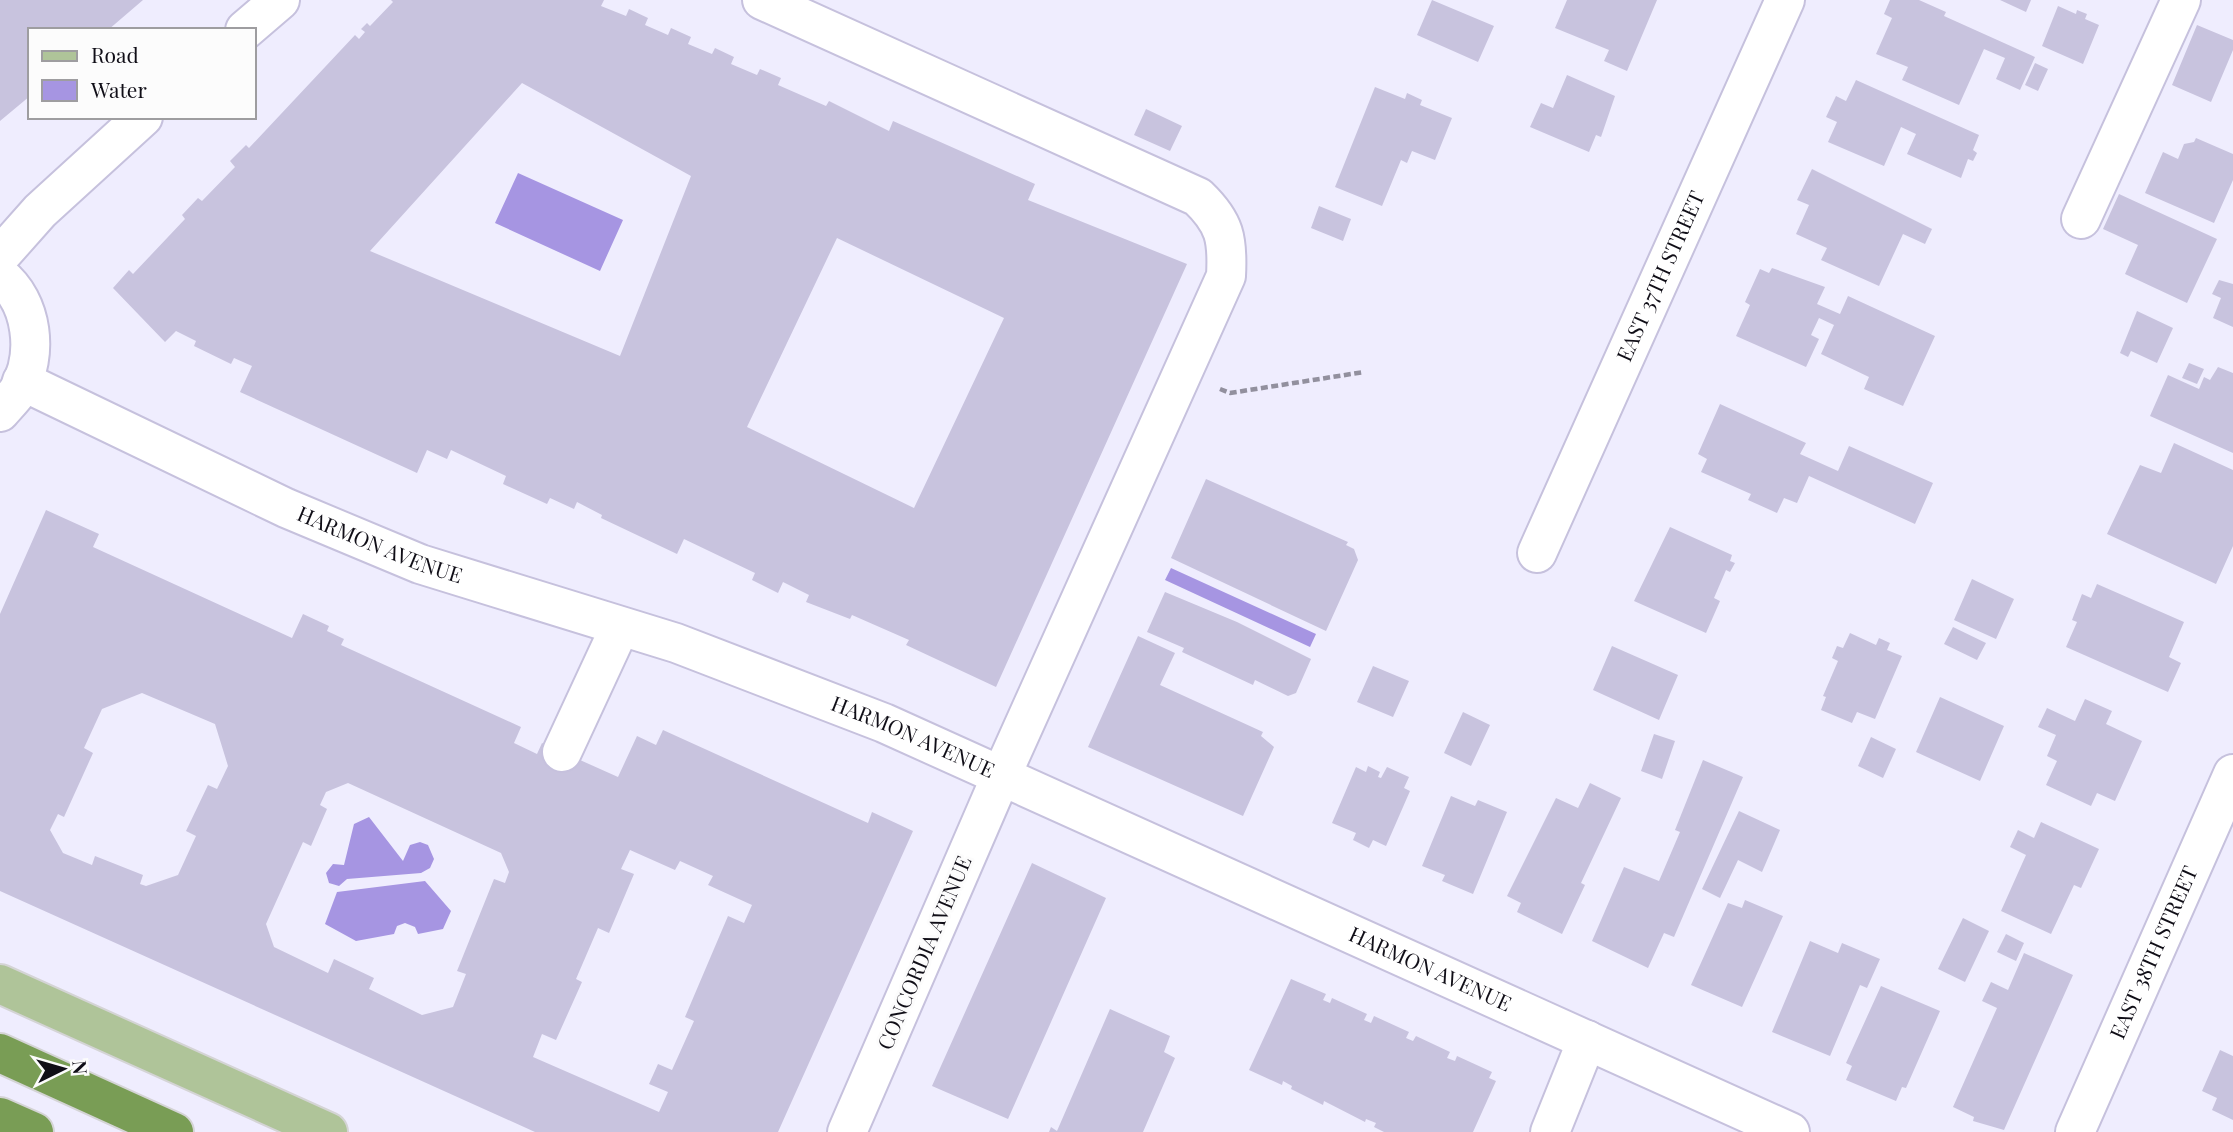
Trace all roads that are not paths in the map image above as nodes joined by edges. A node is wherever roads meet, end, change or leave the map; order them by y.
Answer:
1 (280, 0) edge
2 (762, 0) edge
3 (1785, 0) edge
4 (2180, 0) edge
5 (247, 28) edge
6 (141, 119) edge
7 (2081, 219) dead end
8 (0, 256) edge
9 (0, 276) edge
10 (22, 381) junction
11 (0, 412) edge
12 (1537, 553) dead end
13 (620, 627) junction
14 (562, 752) dead end
15 (1003, 774) junction
16 (2233, 774) edge
17 (0, 984) edge
18 (1587, 1040) junction
19 (0, 1053) edge
20 (0, 1117) edge
21 (34, 1132) edge
22 (174, 1132) edge
23 (328, 1132) edge
24 (847, 1132) edge
25 (1550, 1132) edge
26 (1790, 1132) edge
27 (2075, 1132) edge

1 - 5 street
2 - 15 street, CONCORDIA AVENUE
3 - 12 street, EAST 37TH STREET
4 - 7 street
6 - 8 street
9 - 10 street
10 - 11 street
10 - 13 street, HARMON AVENUE
13 - 14 street
13 - 15 street, HARMON AVENUE
15 - 18 street, HARMON AVENUE
15 - 24 street, CONCORDIA AVENUE
16 - 27 street, EAST 38TH STREET
17 - 23 main road
18 - 25 street
18 - 26 street, HARMON AVENUE
19 - 22 highway
20 - 21 highway

